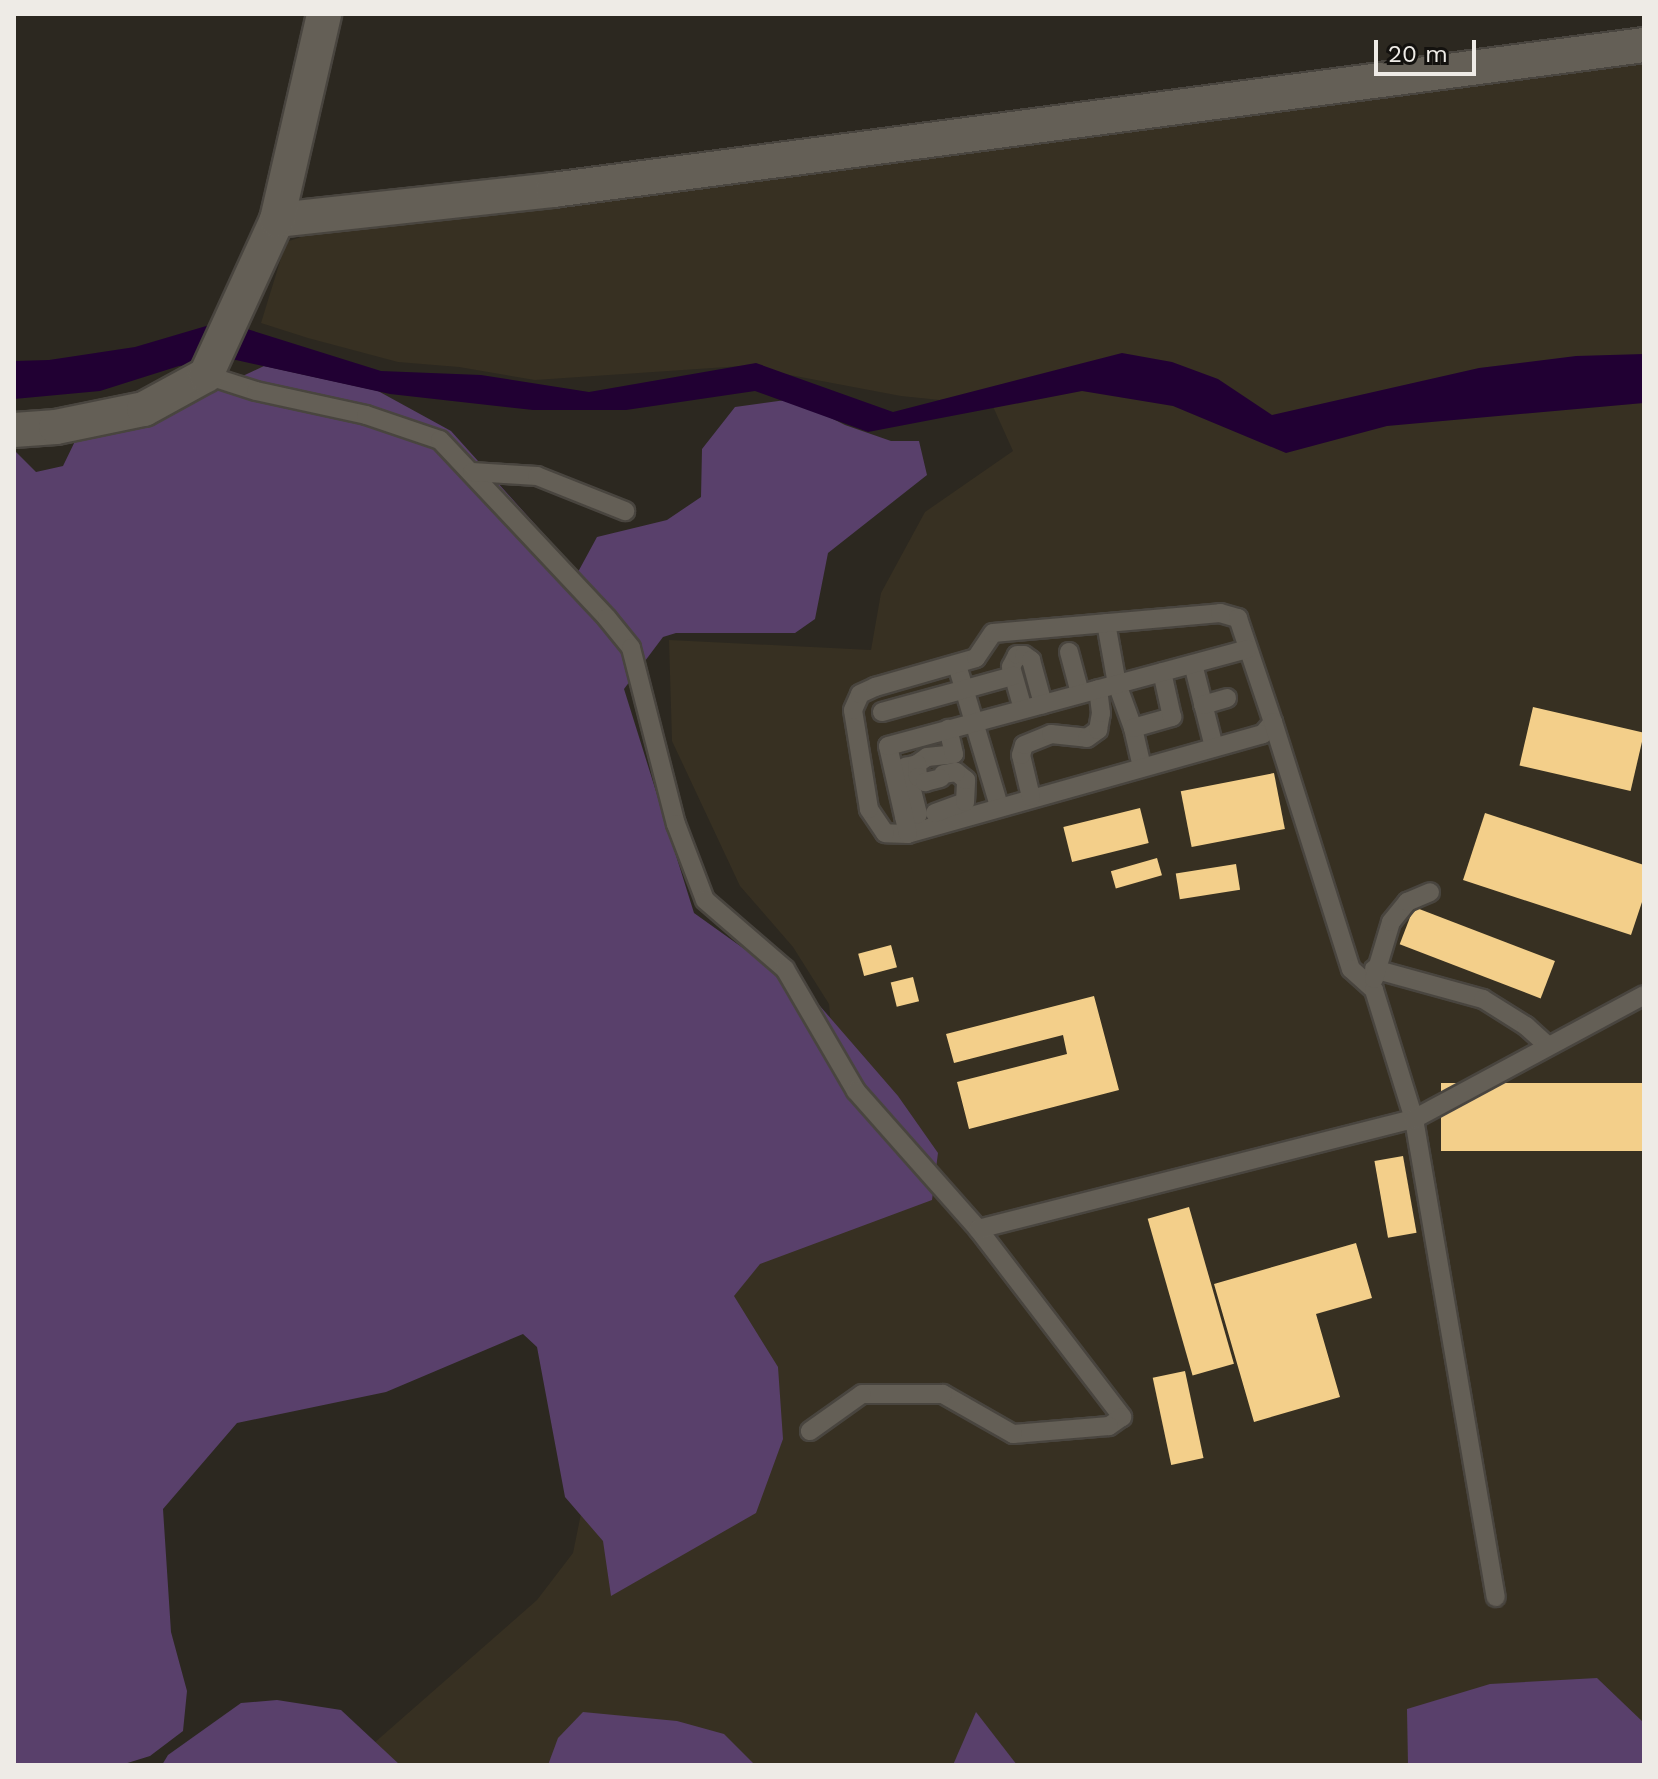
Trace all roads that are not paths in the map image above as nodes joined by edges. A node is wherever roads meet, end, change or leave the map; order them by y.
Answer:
1 (324, 14) edge
2 (1644, 45) edge
3 (277, 220) junction
4 (206, 375) junction
5 (14, 430) edge
6 (472, 472) junction
7 (625, 511) dead end
8 (1106, 623) junction
9 (1247, 649) junction
10 (1069, 652) dead end
11 (1193, 664) junction
12 (957, 665) junction
13 (1162, 672) junction
14 (1013, 676) junction
15 (1117, 684) junction
16 (875, 687) junction
17 (964, 689) junction
18 (1089, 691) junction
19 (1227, 698) dead end
20 (1043, 704) junction
21 (1203, 705) junction
22 (1023, 709) junction
23 (882, 712) junction
24 (974, 722) junction
25 (1273, 722) junction
26 (1133, 728) junction
27 (948, 729) junction
28 (888, 746) junction
29 (1214, 747) junction
30 (1142, 767) junction
31 (940, 770) junction
32 (1031, 797) junction
33 (999, 806) junction
34 (910, 822) junction
35 (1430, 892) dead end
36 (1374, 969) junction
37 (1374, 990) junction
38 (1644, 995) edge
39 (1548, 1046) junction
40 (1414, 1119) junction
41 (978, 1229) junction
42 (810, 1431) dead end
43 (1496, 1597) dead end

1 - 3 street
2 - 3 street
3 - 4 street
4 - 5 street
4 - 6 lane
6 - 7 lane
6 - 41 lane
8 - 9 lane
8 - 12 lane
8 - 15 lane
9 - 11 lane
9 - 25 lane
10 - 18 lane
11 - 13 lane
11 - 21 lane
12 - 16 lane
12 - 17 lane
13 - 15 lane
13 - 26 lane
14 - 17 lane
14 - 20 lane
14 - 22 lane
15 - 18 lane
15 - 26 lane
16 - 23 lane
16 - 34 lane
17 - 23 lane
17 - 24 lane
18 - 20 lane
18 - 32 lane
19 - 21 lane
20 - 22 lane
21 - 29 lane
22 - 24 lane
23 - 28 lane
24 - 27 lane
24 - 33 lane
25 - 29 lane
25 - 37 lane
26 - 30 lane
27 - 28 lane
27 - 31 lane
28 - 34 lane
29 - 30 lane
30 - 32 lane
31 - 34 lane
31 - 34 lane
32 - 33 lane
33 - 34 lane
35 - 36 lane
36 - 37 lane
36 - 39 lane
37 - 40 lane
38 - 39 lane
39 - 40 lane
40 - 41 lane
40 - 43 lane
41 - 42 lane

